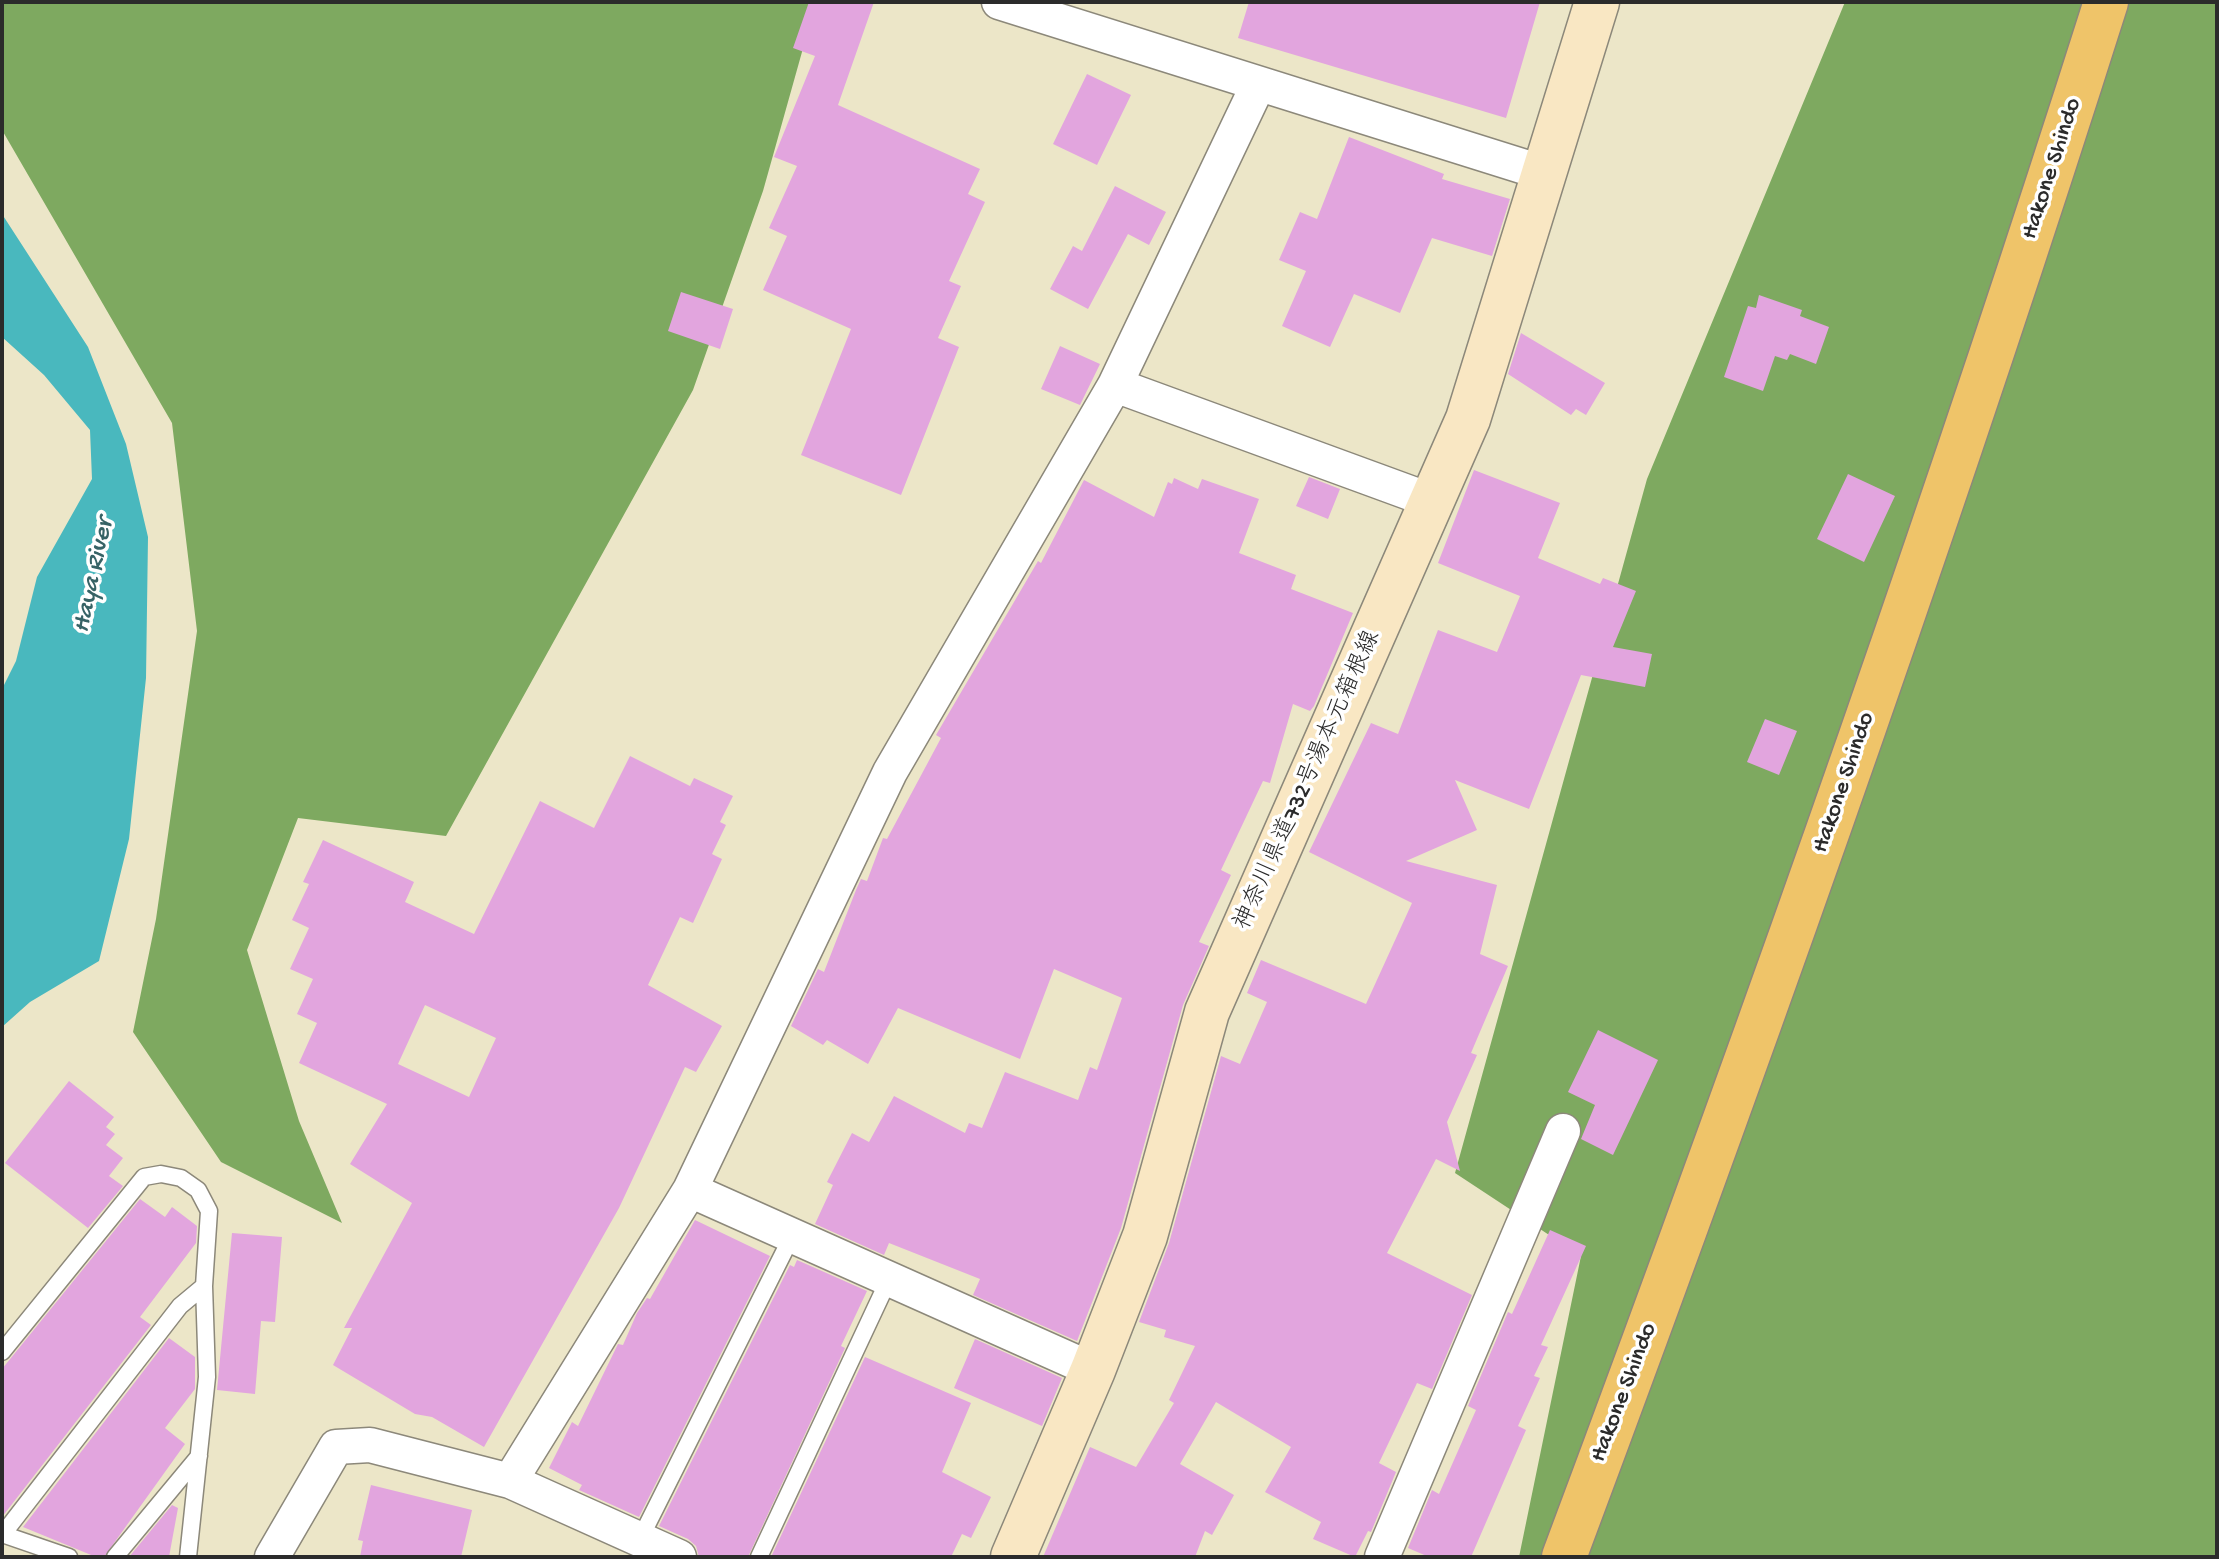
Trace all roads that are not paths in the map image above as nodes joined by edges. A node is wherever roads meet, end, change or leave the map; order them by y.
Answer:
1 (999, 2) edge
2 (1597, 2) edge
3 (2106, 2) edge
4 (1258, 85) junction
5 (1544, 173) junction
6 (1115, 385) junction
7 (1432, 501) junction
8 (1563, 1131) dead end
9 (690, 1190) junction
10 (792, 1236) junction
11 (889, 1279) junction
12 (204, 1286) junction
13 (2, 1352) edge
14 (1093, 1370) junction
15 (199, 1456) junction
16 (510, 1481) junction
17 (2, 1534) edge
18 (640, 1539) junction
19 (69, 1557) edge
20 (115, 1557) edge
21 (188, 1557) edge
22 (272, 1557) edge
23 (679, 1557) edge
24 (759, 1557) edge
25 (1013, 1557) edge
26 (1382, 1557) edge
27 (1564, 1557) edge

1 - 4 street
2 - 5 main road, 神奈川県道732号湯本元箱根線
3 - 27 highway, Hakone Shindo
4 - 5 street
4 - 6 street
5 - 7 main road, 神奈川県道732号湯本元箱根線
6 - 7 street
6 - 9 street
7 - 14 main road, 神奈川県道732号湯本元箱根線
8 - 26 street
9 - 10 street
9 - 16 street
10 - 11 street
10 - 18 lane
11 - 14 street
11 - 24 lane
12 - 13 lane
12 - 15 lane
12 - 17 lane
14 - 25 main road, 神奈川県道732号湯本元箱根線
15 - 20 lane
15 - 21 lane
16 - 18 street
16 - 22 street
17 - 19 lane
18 - 23 street

